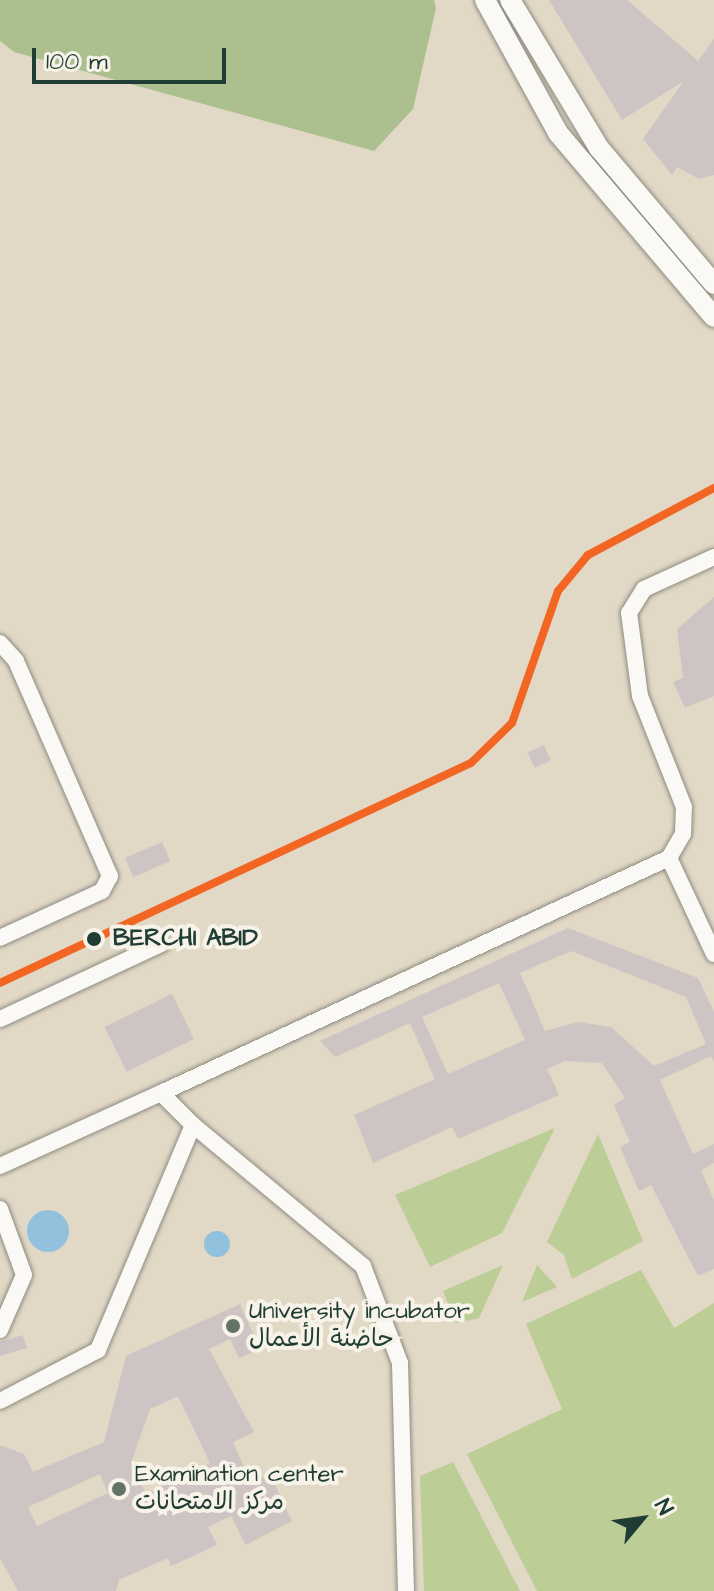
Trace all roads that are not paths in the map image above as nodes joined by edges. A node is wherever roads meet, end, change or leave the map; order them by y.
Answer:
1 (485, 0) edge
2 (510, 0) edge
3 (714, 283) edge
4 (714, 317) edge
5 (714, 557) edge
6 (0, 643) edge
7 (669, 858) junction
8 (0, 938) edge
9 (161, 944) dead end
10 (714, 954) edge
11 (0, 1019) edge
12 (161, 1093) junction
13 (193, 1125) junction
14 (0, 1166) edge
15 (0, 1209) edge
16 (0, 1330) edge
17 (0, 1401) edge
18 (406, 1591) edge

1 - 4 main road
2 - 3 main road
5 - 7 street
6 - 8 street
7 - 10 street
7 - 12 street
9 - 11 street
12 - 13 street
12 - 14 street
13 - 17 street
13 - 18 street
15 - 16 street

